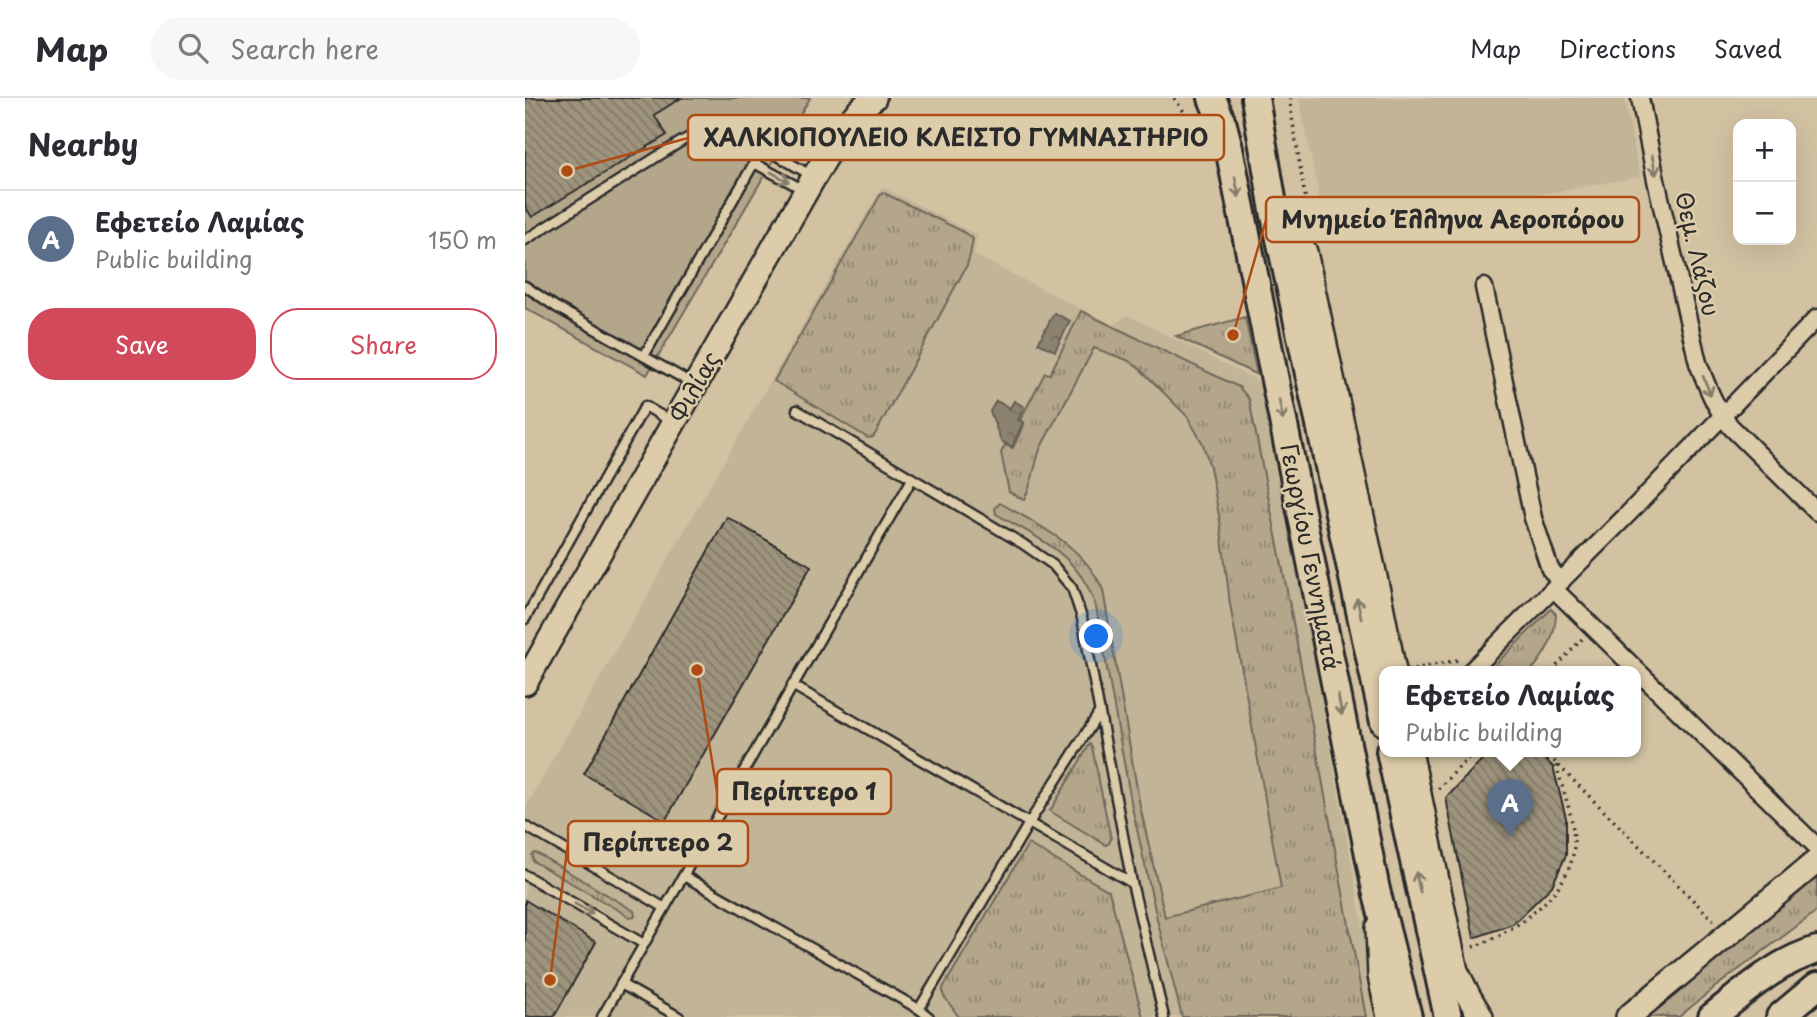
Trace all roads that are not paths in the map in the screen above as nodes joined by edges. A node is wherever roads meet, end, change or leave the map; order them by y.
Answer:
1 (874, 98) edge
2 (1212, 98) edge
3 (1255, 98) edge
4 (1640, 98) edge
5 (762, 149) junction
6 (754, 163) junction
7 (810, 184) junction
8 (1274, 211) junction
9 (525, 240) edge
10 (525, 285) edge
11 (1484, 287) dead end
12 (1817, 318) edge
13 (644, 356) junction
14 (696, 385) junction
15 (797, 410) dead end
16 (1722, 416) junction
17 (674, 423) junction
18 (912, 479) junction
19 (1817, 512) edge
20 (1558, 585) junction
21 (525, 619) edge
22 (1467, 665) edge
23 (1402, 666) edge
24 (1633, 666) edge
25 (1641, 674) edge
26 (525, 683) edge
27 (793, 685) junction
28 (1379, 699) edge
29 (1099, 713) junction
30 (1392, 757) edge
31 (1412, 757) edge
32 (1029, 823) junction
33 (525, 826) edge
34 (1817, 847) edge
35 (1817, 861) edge
36 (525, 874) edge
37 (684, 876) junction
38 (1132, 883) junction
39 (1376, 890) junction
40 (665, 908) junction
41 (644, 944) junction
42 (1817, 950) edge
43 (1445, 964) junction
44 (621, 984) junction
45 (1817, 986) edge
46 (919, 1009) junction
47 (602, 1017) edge
48 (679, 1017) edge
49 (929, 1017) edge
50 (1164, 1017) edge
51 (1389, 1017) edge
52 (1408, 1017) edge
53 (1448, 1017) edge
54 (1457, 1017) edge
55 (1481, 1017) edge
56 (1628, 1017) edge
57 (1712, 1017) edge
58 (1738, 1017) edge
59 (1780, 1017) edge

1 - 7 street, Φιλίας
2 -> 39 main road, Γεωργίου Γεννηματά
3 - 8 main road, Γεωργίου Γεννηματά
4 -> 16 street, Θεμ. Λάζου
5 - 6 lane
5 - 7 lane
5 - 9 lane
6 -> 7 lane
6 - 13 lane
7 - 14 street, Φιλίας
8 - 23 street
28 -> 8 main road, Γεωργίου Γεννηματά
10 - 13 lane
11 - 20 street
12 - 16 street
13 - 14 lane
14 - 17 street, Φιλίας
15 - 18 lane
16 - 19 street, Θεμ. Λάζου
16 - 20 street
17 - 21 lane
17 - 26 street, Φιλίας
18 - 27 lane
18 - 29 lane
20 - 22 street
20 - 24 street
25 - 34 street
27 - 32 lane
27 - 37 lane
29 - 32 lane
29 - 38 lane
43 -> 30 main road
31 - 43 street
32 - 38 lane
32 - 46 lane
33 - 40 lane
35 - 56 street
36 -> 41 lane
37 - 40 lane
37 - 46 lane
38 - 50 lane
39 - 51 street
39 - 52 main road, Γεωργίου Γεννηματά
40 - 41 lane
41 - 44 lane
42 - 57 main road
42 - 58 main road
43 - 53 main road
43 - 54 main road
43 - 55 street
44 - 47 lane
44 - 48 lane
45 - 59 main road
46 - 49 lane

